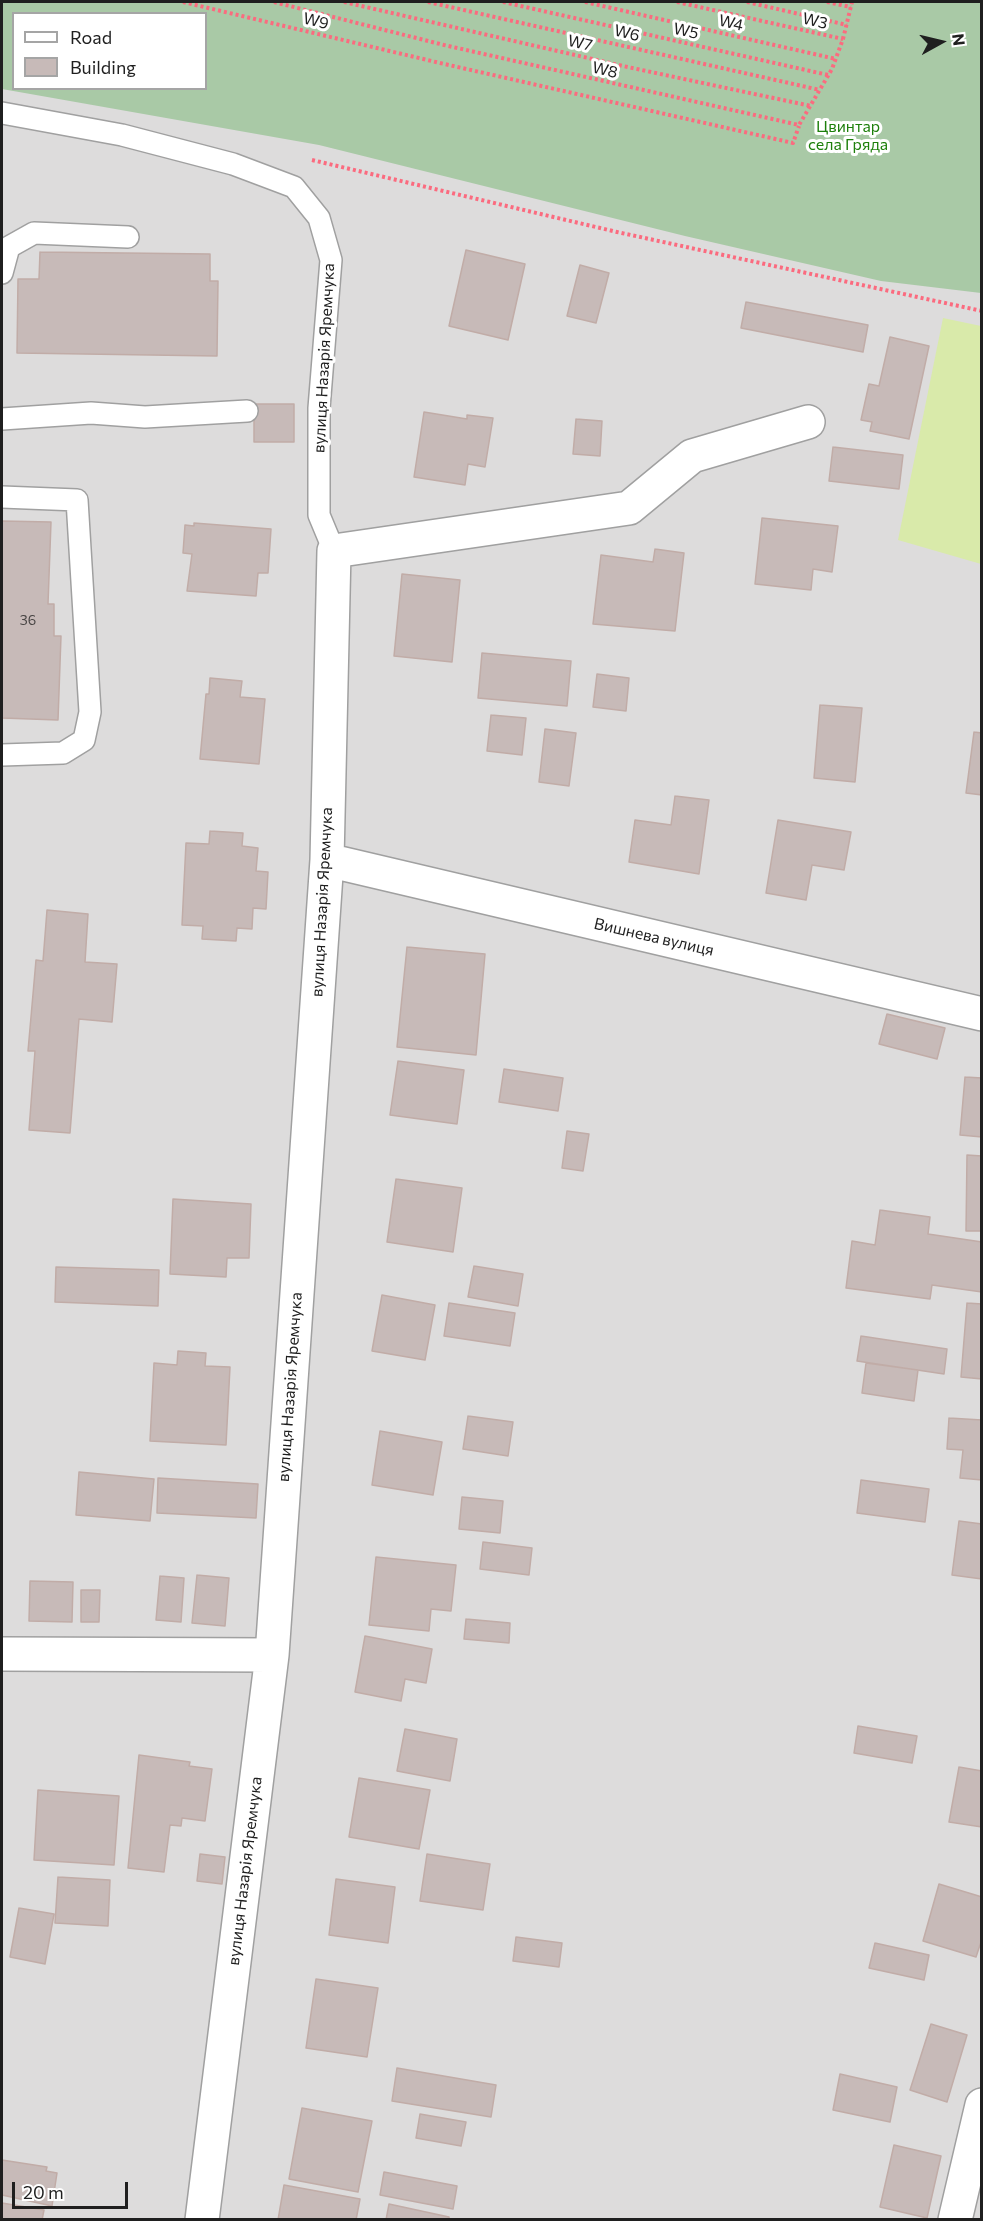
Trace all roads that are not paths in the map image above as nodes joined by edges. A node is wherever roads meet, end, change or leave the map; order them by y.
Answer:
1 (2, 113) edge
2 (128, 237) dead end
3 (2, 273) edge
4 (247, 411) dead end
5 (2, 418) edge
6 (808, 422) dead end
7 (2, 497) edge
8 (334, 551) junction
9 (2, 755) edge
10 (327, 860) junction
11 (981, 1014) edge
12 (2, 1654) edge
13 (272, 1655) junction
14 (981, 2105) edge
15 (201, 2220) edge
16 (955, 2220) edge

1 - 8 lane, вулиця Назарія Яремчука
2 - 3 lane
4 - 5 lane
6 - 8 street
7 - 9 lane
8 - 10 street, вулиця Назарія Яремчука
10 - 11 street, Вишнева вулиця
10 - 13 street, вулиця Назарія Яремчука
12 - 13 street
13 - 15 street, вулиця Назарія Яремчука
14 - 16 street

